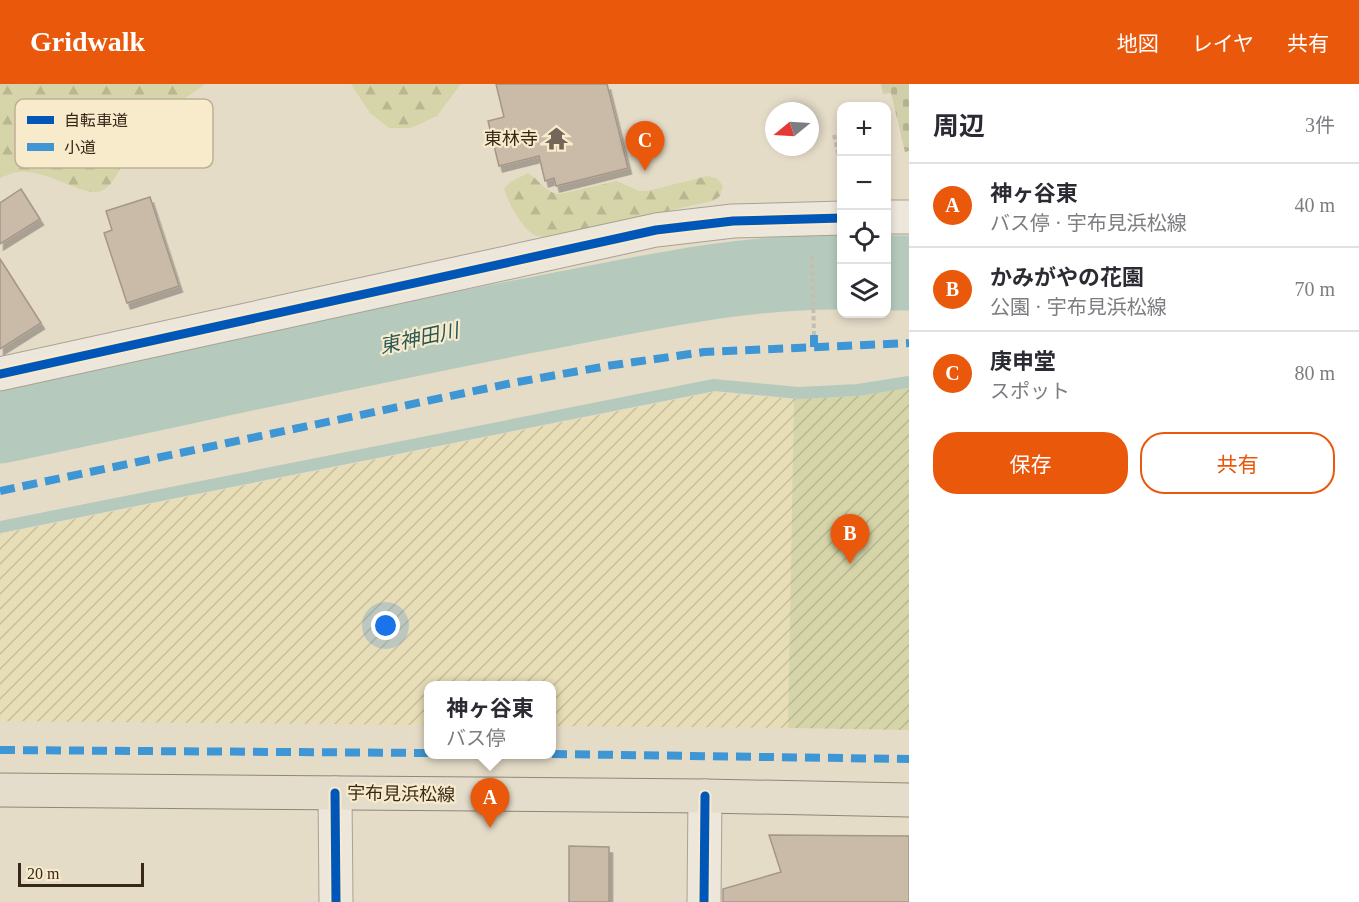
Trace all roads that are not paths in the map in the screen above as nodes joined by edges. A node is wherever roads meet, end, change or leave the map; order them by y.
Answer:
1 (891, 217) edge
2 (909, 217) edge
3 (837, 218) edge
4 (0, 374) edge
5 (0, 790) edge
6 (335, 793) junction
7 (705, 796) junction
8 (909, 800) edge
9 (336, 902) edge
10 (704, 902) edge

1 - 2 street
3 - 4 street
5 - 6 main road, 宇布見浜松線
6 - 7 main road, 宇布見浜松線
6 - 9 street
7 - 8 main road, 宇布見浜松線
7 - 10 street

